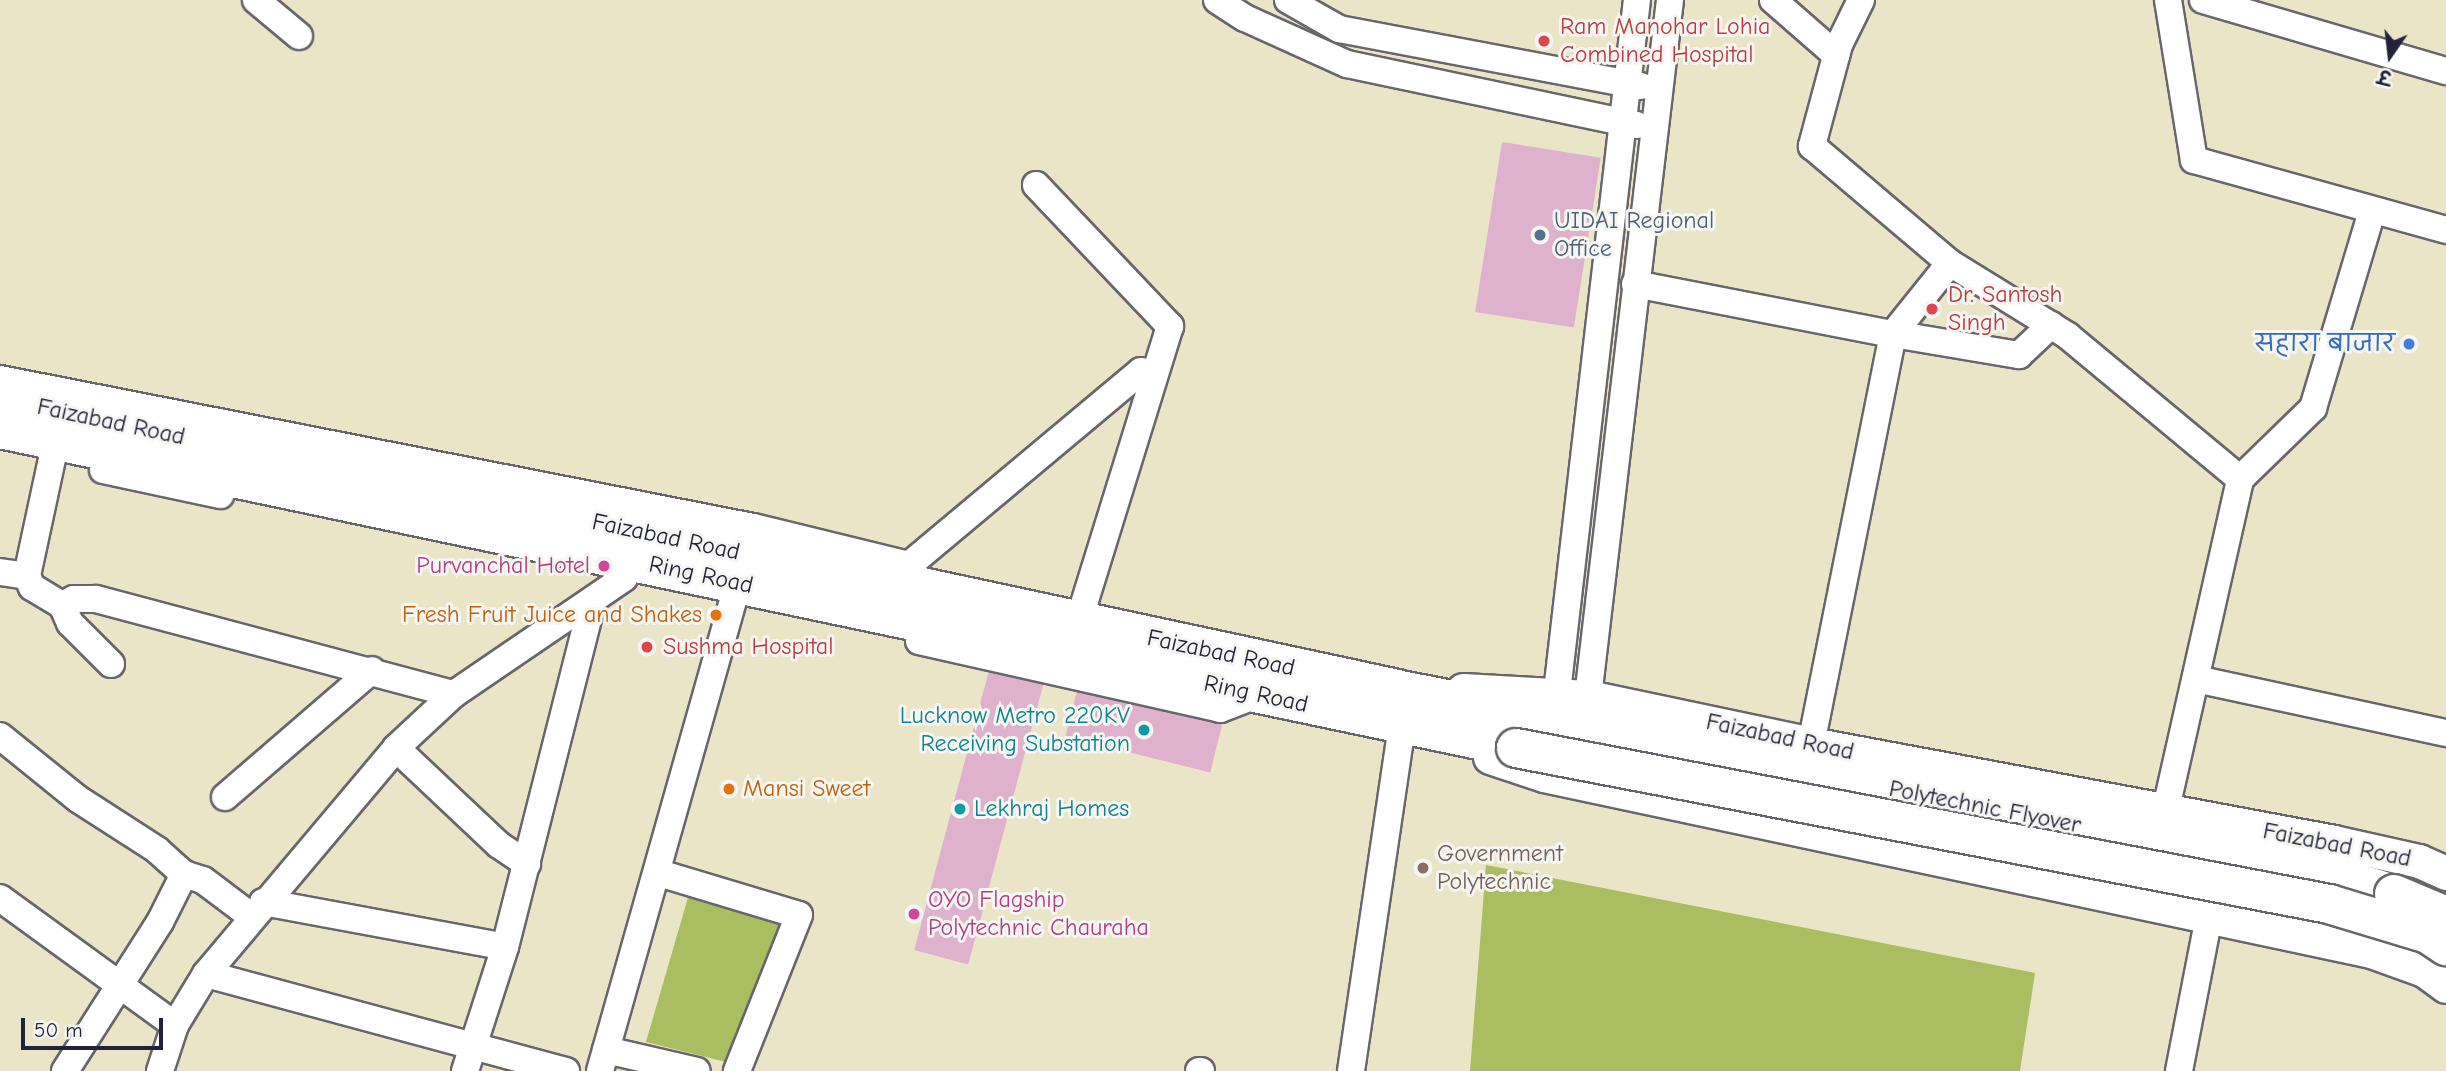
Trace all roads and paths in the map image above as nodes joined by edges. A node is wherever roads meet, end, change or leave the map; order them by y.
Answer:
1 (256, 0) edge
2 (1217, 0) edge
3 (1288, 0) edge
4 (1637, 0) edge
5 (1670, 0) edge
6 (1773, 0) edge
7 (1861, 0) edge
8 (2168, 0) edge
9 (2203, 0) edge
10 (299, 36) dead end
11 (1472, 55) junction
12 (1836, 55) junction
13 (2446, 71) edge
14 (1624, 83) junction
15 (1465, 89) junction
16 (1657, 89) junction
17 (1620, 121) junction
18 (1652, 128) junction
19 (1036, 185) dead end
20 (2372, 211) junction
21 (2446, 230) edge
22 (1950, 262) junction
23 (1635, 284) junction
24 (2051, 325) junction
25 (1893, 334) junction
26 (1155, 374) junction
27 (0, 379) edge
28 (0, 399) edge
29 (0, 429) edge
30 (0, 448) edge
31 (52, 459) junction
32 (2240, 479) junction
33 (1578, 503) junction
34 (1610, 507) junction
35 (743, 566) junction
36 (0, 572) edge
37 (27, 576) junction
38 (915, 576) junction
39 (624, 579) junction
40 (593, 600) junction
41 (62, 605) junction
42 (1078, 623) junction
43 (111, 664) dead end
44 (372, 670) junction
45 (2196, 678) junction
46 (454, 694) junction
47 (1572, 695) junction
48 (1399, 708) junction
49 (1518, 731) junction
50 (2446, 733) edge
51 (0, 736) edge
52 (1811, 744) junction
53 (396, 748) junction
54 (225, 797) dead end
55 (2165, 813) junction
56 (2411, 859) junction
57 (527, 864) junction
58 (659, 873) junction
59 (2446, 873) edge
60 (184, 874) junction
61 (0, 898) edge
62 (257, 909) junction
63 (2446, 916) edge
64 (2209, 917) junction
65 (2446, 930) edge
66 (505, 947) junction
67 (2371, 951) junction
68 (2439, 967) edge
69 (206, 974) junction
70 (120, 985) junction
71 (176, 1025) junction
72 (468, 1059) edge
73 (603, 1061) edge
74 (65, 1071) edge
75 (160, 1071) edge
76 (566, 1071) edge
77 (697, 1071) edge
78 (737, 1071) edge
79 (1351, 1071) edge
80 (2179, 1071) edge

1 - 10 street
2 - 15 street
3 - 11 street
4 - 14 street
5 - 16 street
6 - 12 street
7 - 12 street
8 - 20 street
9 - 13 street
11 - 14 street
11 - 15 street
12 - 22 street
14 - 16 street
14 - 17 street
15 - 17 street
16 - 18 street
17 - 18 street
17 - 33 street
18 - 23 street
19 - 26 street
20 - 21 street
20 - 32 street
22 - 24 street
22 - 25 street
23 - 25 street
23 - 34 street
24 - 25 street
24 - 32 street
25 - 52 street
26 - 38 street
26 - 42 street
27 - 35 street
28 - 35 highway, Faizabad Road
29 - 35 highway, Ring Road
30 - 31 street
31 - 37 street
31 - 39 street
32 - 45 street
33 - 34 street
33 - 47 street
34 - 47 street
35 - 38 highway, Faizabad Road
35 - 39 street
35 - 48 highway, Ring Road
35 - 58 street
36 - 37 street
37 - 41 street
38 - 42 highway, Faizabad Road
39 - 40 street
40 - 46 street
40 - 57 street
41 - 43 street
41 - 44 street
42 - 48 highway, Faizabad Road
44 - 46 street
44 - 54 street
45 - 50 street
45 - 55 street
46 - 53 street
47 - 48 main road, Faizabad Road
47 - 52 main road, Faizabad Road
48 - 49 highway, Polytechnic Flyover
48 - 64 main road, Faizabad Road
48 - 79 street
49 - 63 highway, Polytechnic Flyover, bridge
49 - 68 highway, Polytechnic Flyover, bridge
51 - 60 street
52 - 55 main road, Faizabad Road
53 - 57 street
53 - 62 street
55 - 56 main road, Faizabad Road
56 - 59 main road, Faizabad Road
56 - 67 main road
57 - 66 street
58 - 73 street
58 - 78 street
60 - 62 street
60 - 70 street
61 - 70 street
62 - 66 street
62 - 69 street
64 - 67 main road, Faizabad Road
64 - 80 street
65 - 68 main road
66 - 72 street
67 - 68 main road, Faizabad Road
69 - 71 street
69 - 72 street
70 - 71 street
70 - 74 street
71 - 75 street
72 - 76 street
73 - 77 street

